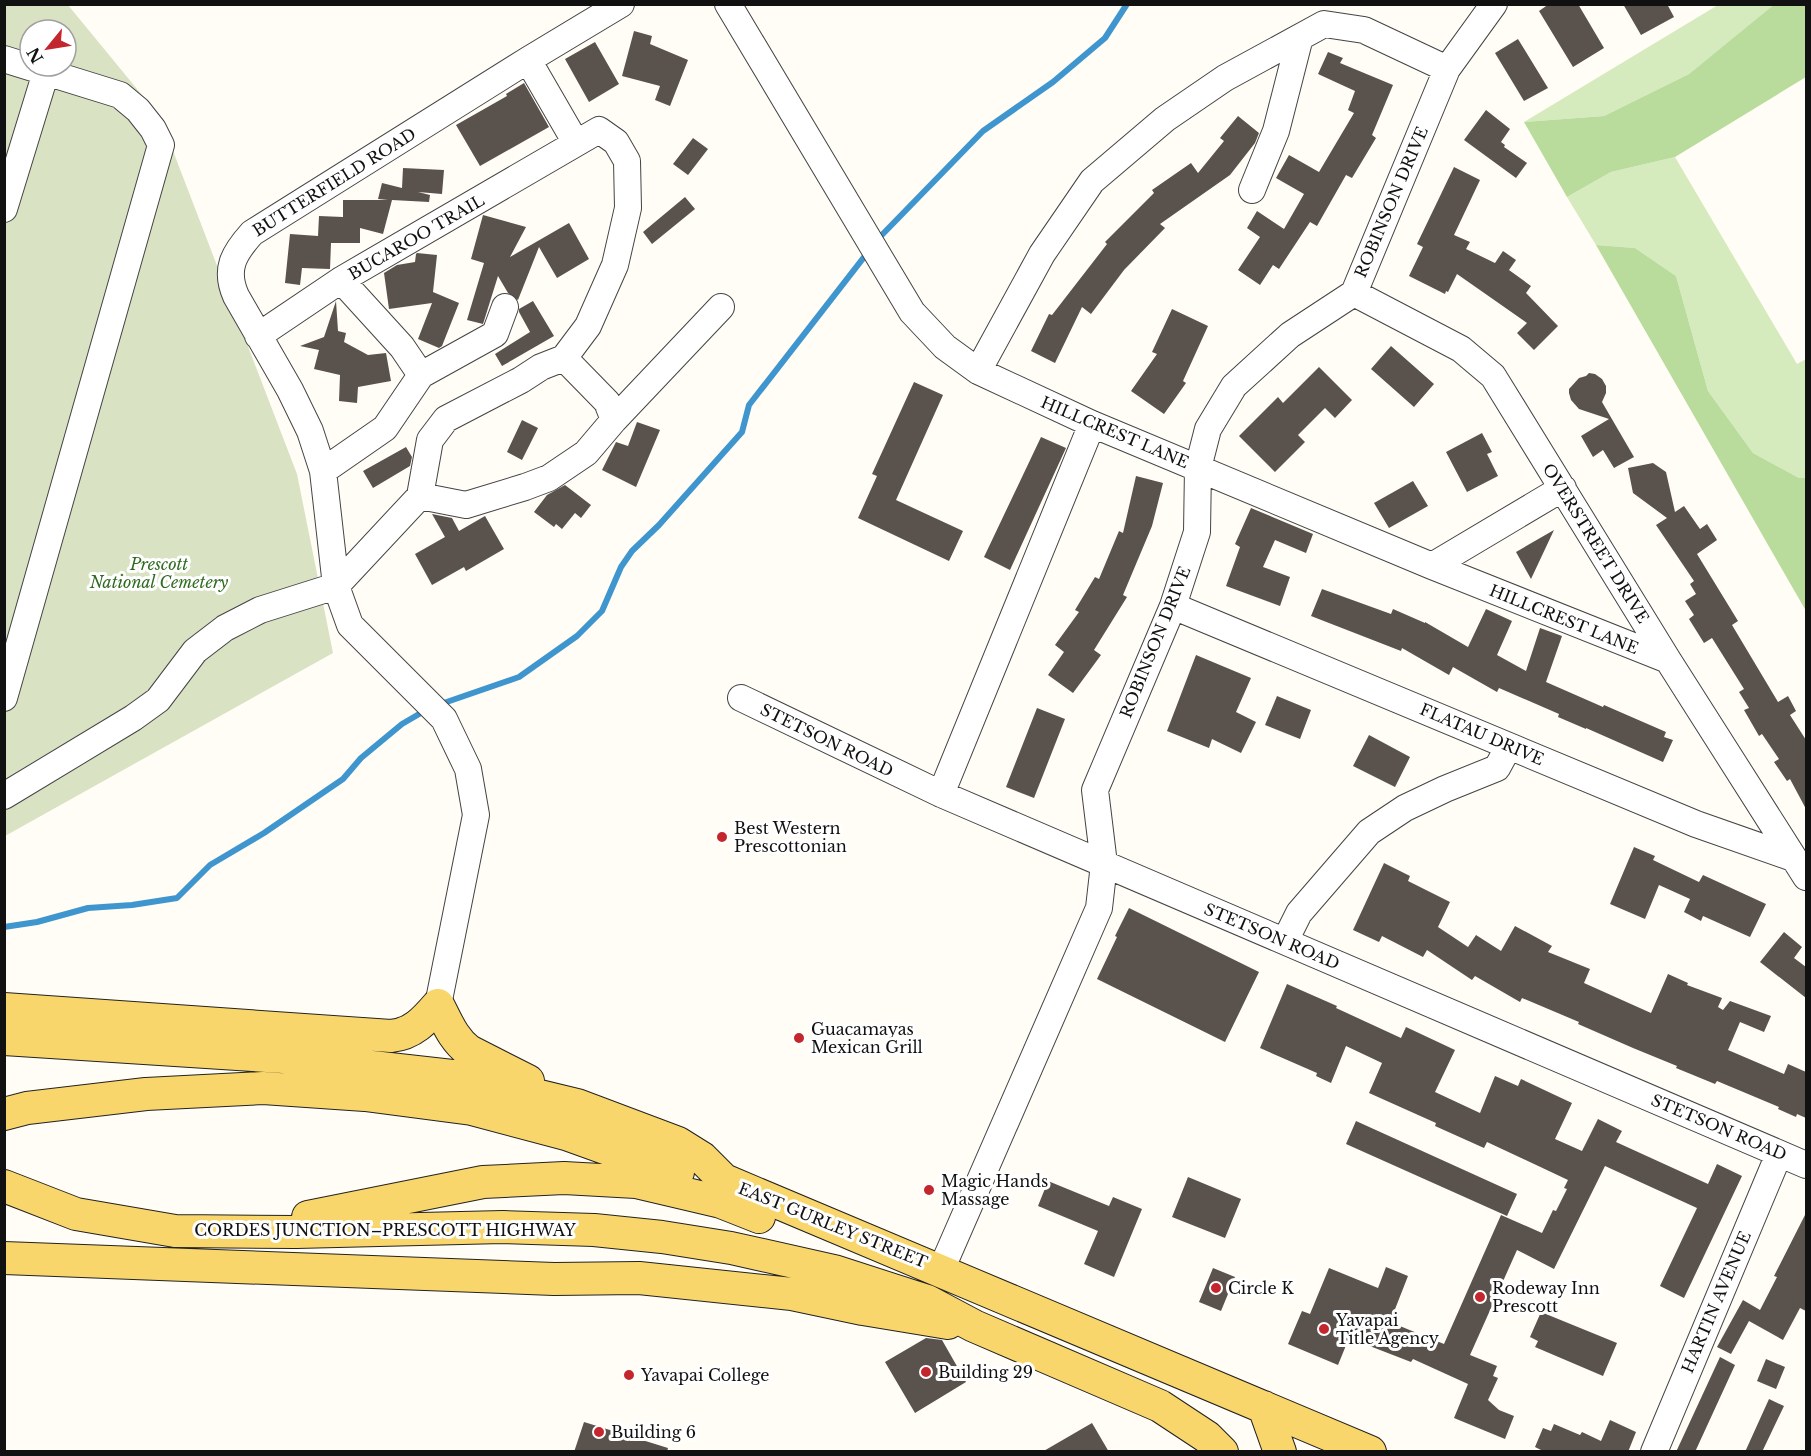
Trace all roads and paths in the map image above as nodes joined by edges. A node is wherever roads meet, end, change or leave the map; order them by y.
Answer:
1 (621, 4) edge
2 (728, 4) edge
3 (1494, 4) edge
4 (1300, 37) junction
5 (528, 60) junction
6 (1447, 69) junction
7 (44, 78) edge
8 (65, 78) edge
9 (576, 143) junction
10 (1252, 190) dead end
11 (4, 209) edge
12 (341, 280) junction
13 (1353, 293) junction
14 (722, 307) dead end
15 (505, 308) dead end
16 (258, 336) junction
17 (564, 357) junction
18 (978, 371) junction
19 (421, 375) junction
20 (614, 420) junction
21 (1092, 424) junction
22 (1198, 468) junction
23 (323, 471) junction
24 (1563, 488) junction
25 (420, 496) junction
26 (1432, 566) junction
27 (336, 586) junction
28 (1173, 606) junction
29 (1668, 660) junction
30 (4, 698) edge
31 (741, 698) dead end
32 (1509, 746) junction
33 (941, 794) junction
34 (4, 796) edge
35 (1104, 864) junction
36 (1800, 868) edge
37 (1285, 941) junction
38 (438, 1005) junction
39 (4, 1010) edge
40 (4, 1039) edge
41 (283, 1057) junction
42 (4, 1093) edge
43 (577, 1105) junction
44 (4, 1114) edge
45 (1779, 1154) junction
46 (1806, 1164) edge
47 (724, 1180) junction
48 (4, 1186) edge
49 (176, 1231) junction
50 (4, 1258) edge
51 (942, 1270) junction
52 (1011, 1299) junction
53 (974, 1326) junction
54 (1264, 1407) junction
55 (1222, 1452) edge
56 (1280, 1452) edge
57 (1370, 1452) edge
58 (1654, 1452) edge

1 - 5 street, BUTTERFIELD ROAD
2 - 18 street, HILLCREST LANE
3 - 6 street, ROBINSON DRIVE
4 - 6 street
4 - 10 street
4 - 18 street
5 - 9 street
5 - 16 street, BUTTERFIELD ROAD
6 - 13 street, ROBINSON DRIVE
7 - 11 street
8 - 30 street
9 - 12 street, BUCAROO TRAIL
9 - 17 street, BUCAROO TRAIL
12 - 16 street, BUCAROO TRAIL
12 - 19 street
13 - 22 street, ROBINSON DRIVE
13 - 24 street, OVERSTREET DRIVE
14 - 20 street
15 - 19 street
16 - 23 street, BUTTERFIELD ROAD
17 - 20 street
17 - 25 street
18 - 21 street, HILLCREST LANE
19 - 23 street
20 - 25 street
21 - 22 street, HILLCREST LANE
21 - 33 street
22 - 26 street, HILLCREST LANE
22 - 28 street, ROBINSON DRIVE
23 - 27 street, BUTTERFIELD ROAD
24 - 26 street
24 - 29 street, OVERSTREET DRIVE
25 - 27 street
26 - 29 street, HILLCREST LANE
27 - 34 street
27 - 38 street, BUTTERFIELD ROAD
28 - 32 street, FLATAU DRIVE
28 - 35 street, ROBINSON DRIVE
29 - 36 street, OVERSTREET DRIVE
31 - 33 street, STETSON ROAD
32 - 36 street, FLATAU DRIVE
32 - 37 street
33 - 35 street, STETSON ROAD
35 - 37 street, STETSON ROAD
35 - 51 street, ROBINSON DRIVE
37 - 45 street, STETSON ROAD
38 - 39 main road
38 - 43 main road
40 - 41 main road
41 - 42 main road
41 - 43 main road, EAST GURLEY STREET
43 - 47 main road, EAST GURLEY STREET
44 - 47 main road
45 - 46 street, STETSON ROAD
45 - 58 street, HARTIN AVENUE
47 - 51 main road, EAST GURLEY STREET
48 - 49 main road, CORDES JUNCTION–PRESCOTT HIGHWAY
49 - 52 main road
49 - 53 main road, CORDES JUNCTION–PRESCOTT HIGHWAY
50 - 53 main road
51 - 52 main road, EAST GURLEY STREET
52 - 54 main road, EAST GURLEY STREET
53 - 55 main road
54 - 56 main road
54 - 57 main road, EAST GURLEY STREET

